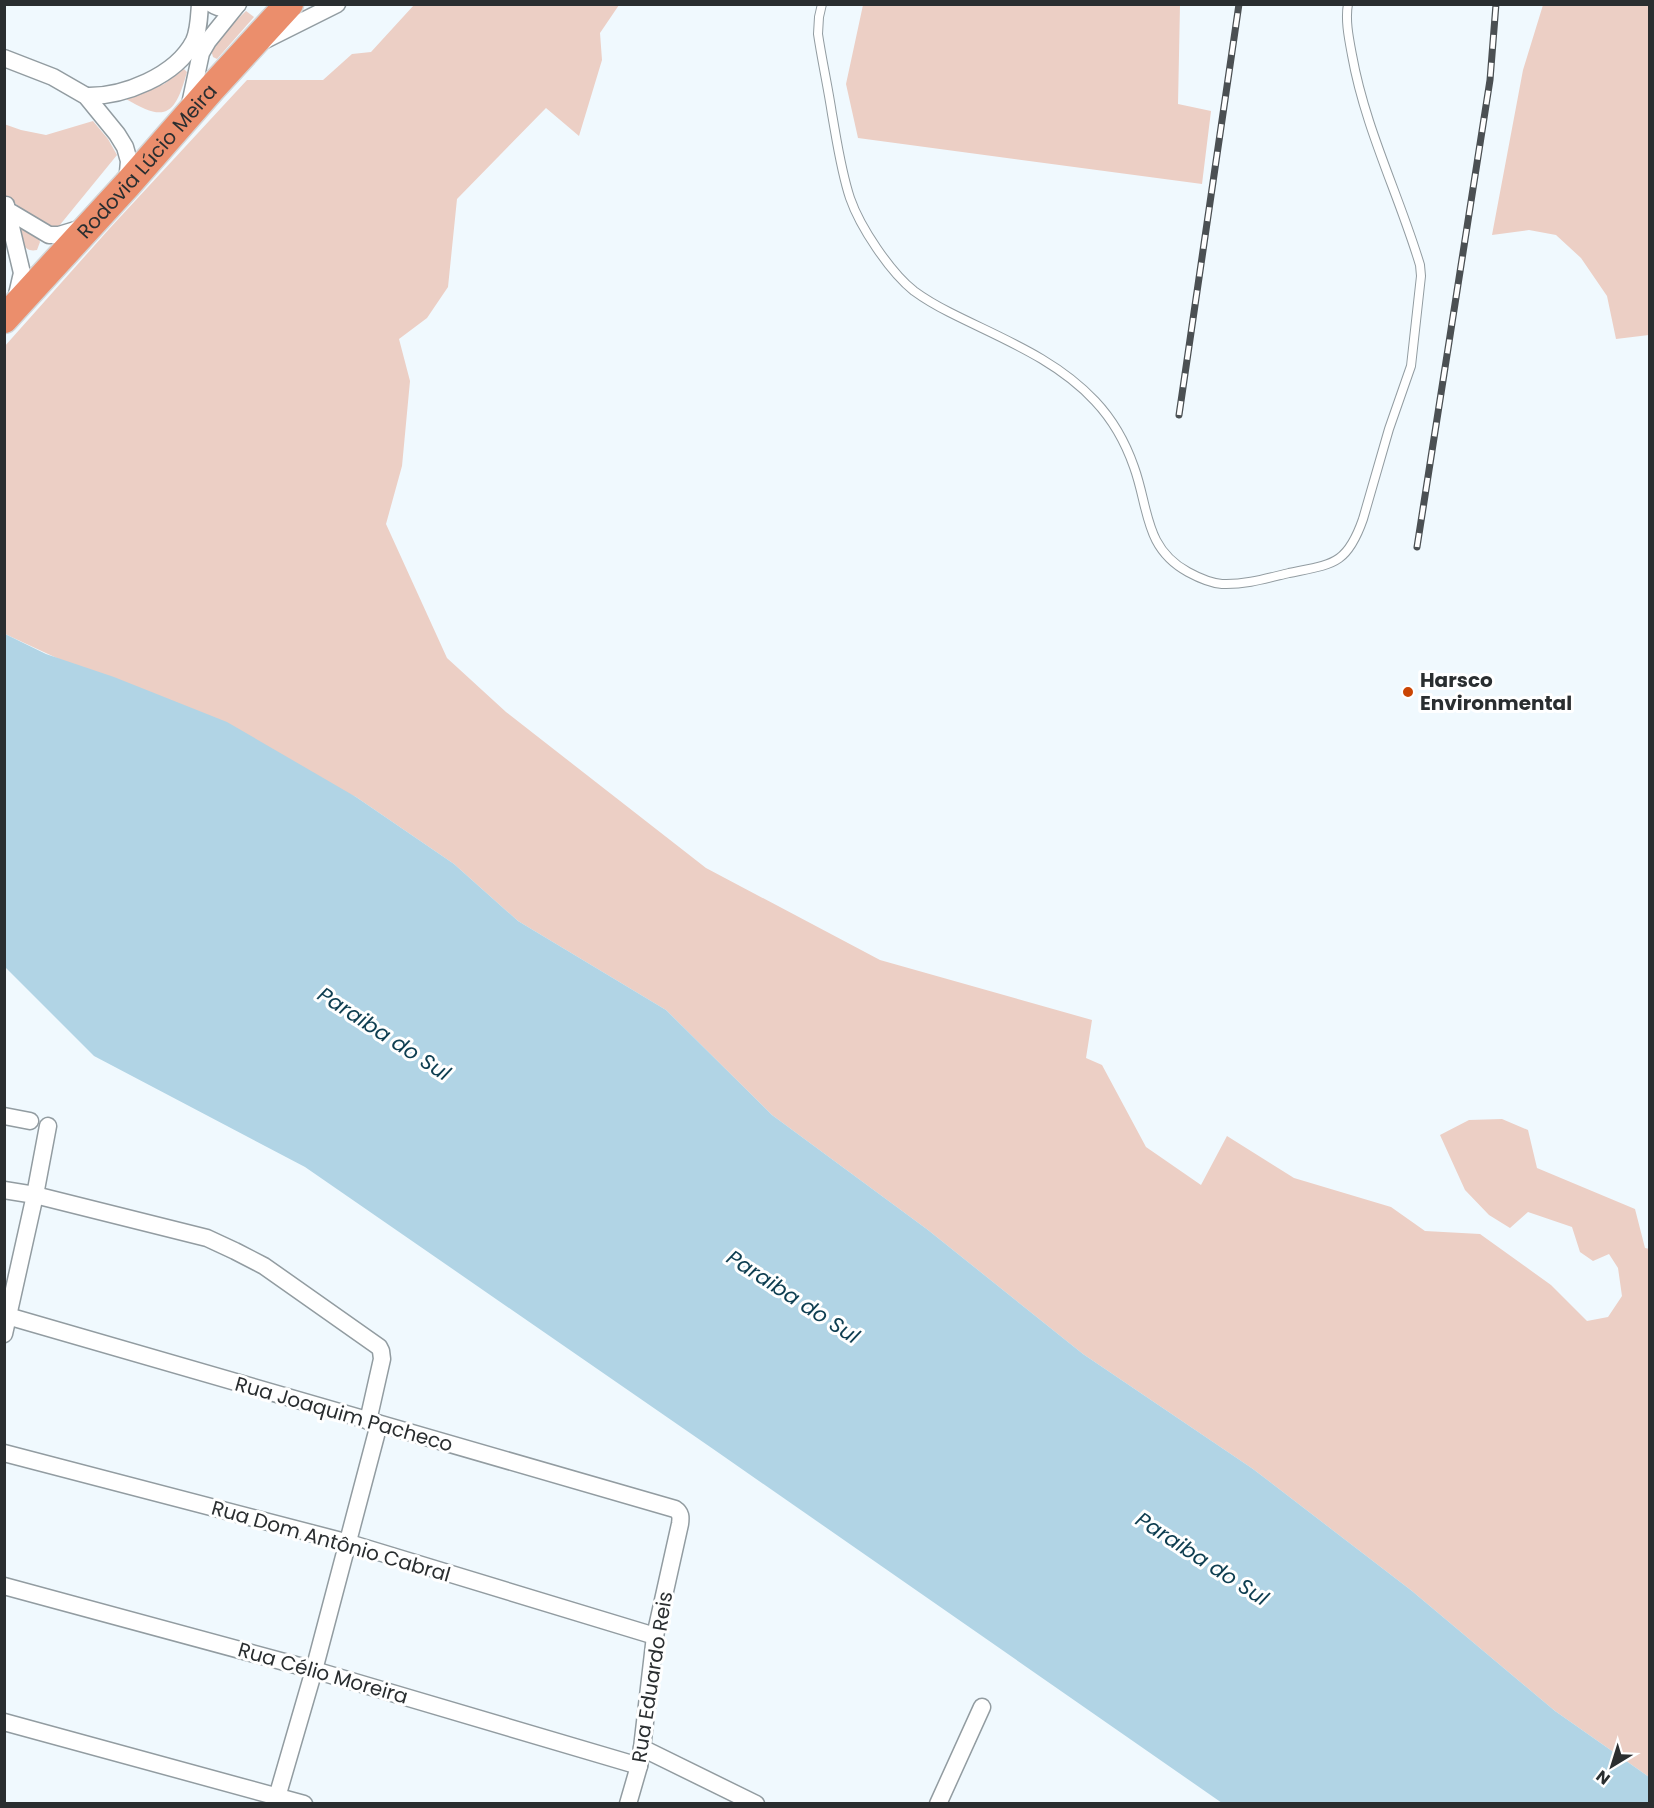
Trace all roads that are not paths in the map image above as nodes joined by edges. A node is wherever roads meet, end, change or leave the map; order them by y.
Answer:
1 (200, 4) edge
2 (212, 4) edge
3 (289, 4) edge
4 (338, 4) edge
5 (822, 4) edge
6 (1348, 4) edge
7 (238, 5) edge
8 (249, 48) junction
9 (4, 58) edge
10 (86, 96) junction
11 (188, 116) junction
12 (127, 185) junction
13 (6, 205) edge
14 (88, 226) junction
15 (9, 314) edge
16 (4, 1116) edge
17 (30, 1121) dead end
18 (48, 1126) dead end
19 (4, 1190) edge
20 (35, 1195) junction
21 (6, 1316) edge
22 (4, 1334) edge
23 (374, 1422) junction
24 (4, 1454) edge
25 (681, 1515) joint
26 (348, 1543) junction
27 (4, 1586) edge
28 (655, 1636) junction
29 (314, 1670) junction
30 (982, 1707) dead end
31 (4, 1722) edge
32 (642, 1748) junction
33 (639, 1766) junction
34 (276, 1799) edge
35 (304, 1803) edge
36 (628, 1803) edge
37 (756, 1803) edge
38 (938, 1803) edge

1 - 10 street
2 - 7 street
3 - 8 highway, Rodovia Lúcio Meira
4 - 8 street
5 - 6 lane
7 - 11 street
8 - 11 highway, Rodovia Lúcio Meira
9 - 10 street
10 - 12 street
11 - 12 highway, Rodovia Lúcio Meira
12 - 14 highway, Rodovia Lúcio Meira
13 - 14 street
13 - 15 street
14 - 15 highway, Rodovia Lúcio Meira
16 - 17 street
18 - 20 street
19 - 20 street
20 - 21 street
20 - 23 street
21 - 22 street
21 - 23 street, Rua Joaquim Pacheco
23 - 25 street, Rua Joaquim Pacheco
23 - 26 street
24 - 26 street, Rua Dom Antônio Cabral
25 - 28 street, Rua Eduardo Reis
26 - 28 street, Rua Dom Antônio Cabral
26 - 29 street
27 - 29 street, Rua Célio Moreira
28 - 32 street, Rua Eduardo Reis
29 - 33 street, Rua Célio Moreira
29 - 34 street
30 - 38 street
31 - 34 street
32 - 33 street, Rua Eduardo Reis
32 - 37 street
33 - 36 street, Rua Eduardo Reis
34 - 35 street

